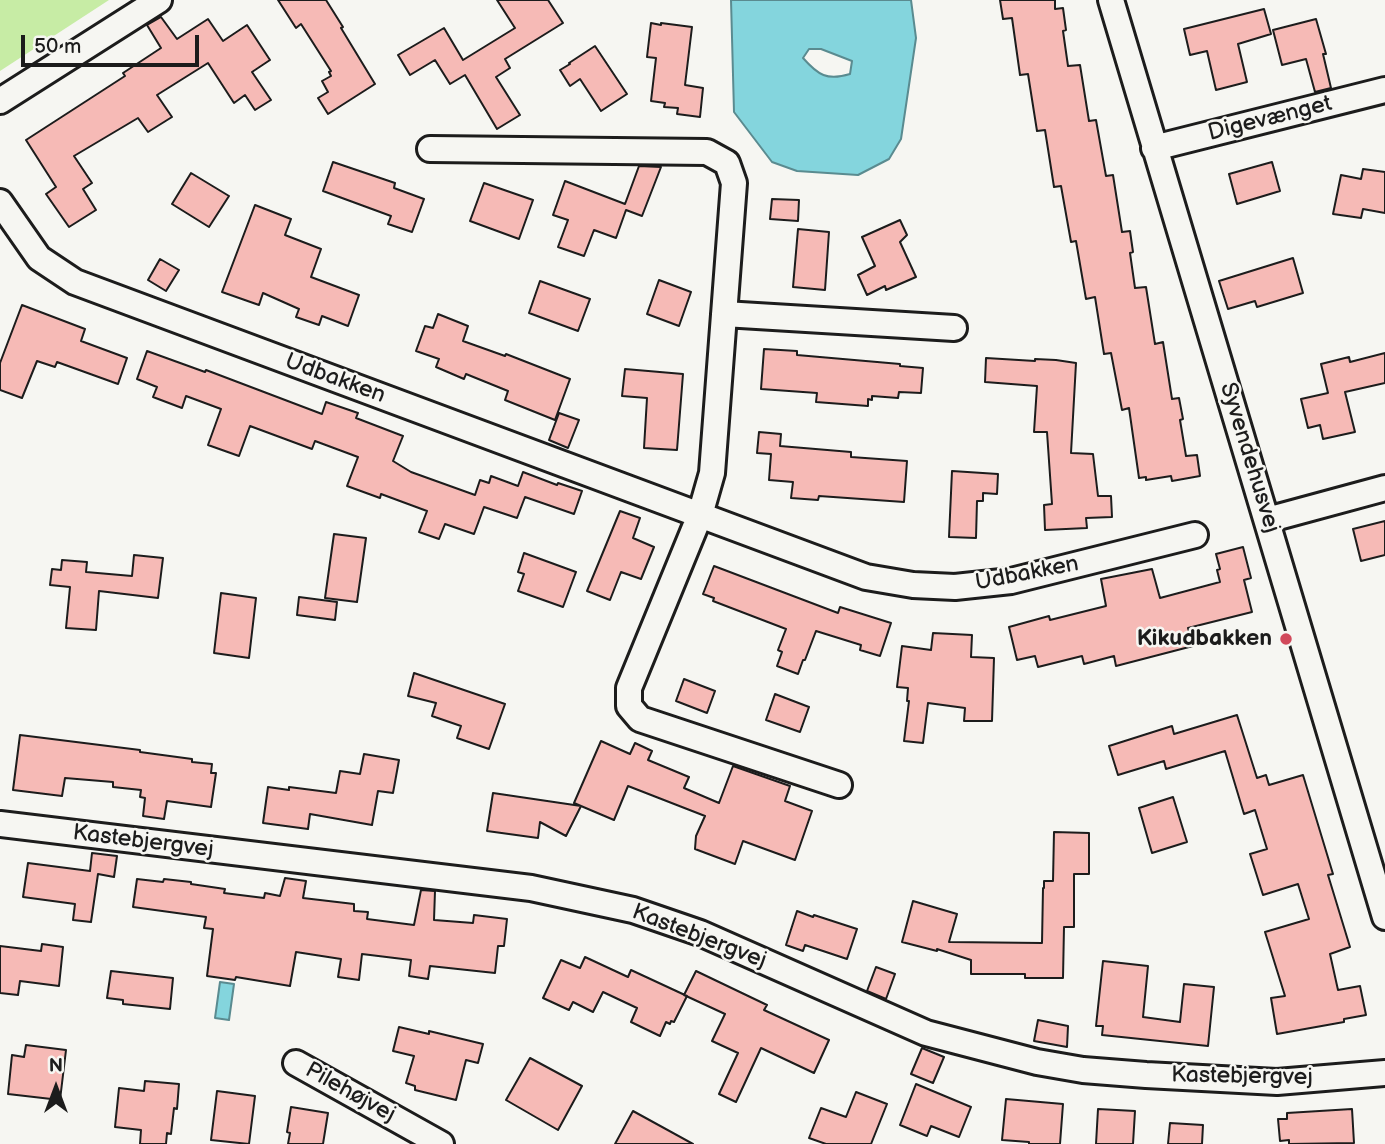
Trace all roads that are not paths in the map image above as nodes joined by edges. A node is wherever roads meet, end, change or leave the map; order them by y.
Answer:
1 (159, 0) edge
2 (1111, 0) edge
3 (1385, 90) edge
4 (0, 101) edge
5 (1154, 148) junction
6 (430, 149) dead end
7 (0, 202) edge
8 (724, 314) junction
9 (954, 328) dead end
10 (1385, 488) edge
11 (700, 515) junction
12 (1268, 520) junction
13 (1195, 535) dead end
14 (839, 785) dead end
15 (0, 824) edge
16 (1385, 917) edge
17 (296, 1063) dead end
18 (1385, 1073) edge
19 (441, 1144) edge

1 - 4 street
2 - 5 street, Syvendehusvej
3 - 5 street, Digevænget
5 - 12 street, Syvendehusvej
6 - 8 street
7 - 11 street, Udbakken
8 - 9 street
8 - 11 street
10 - 12 street
11 - 13 street, Udbakken
11 - 14 street
12 - 16 street, Syvendehusvej
15 - 18 street, Kastebjergvej
17 - 19 street, Pilehøjvej

